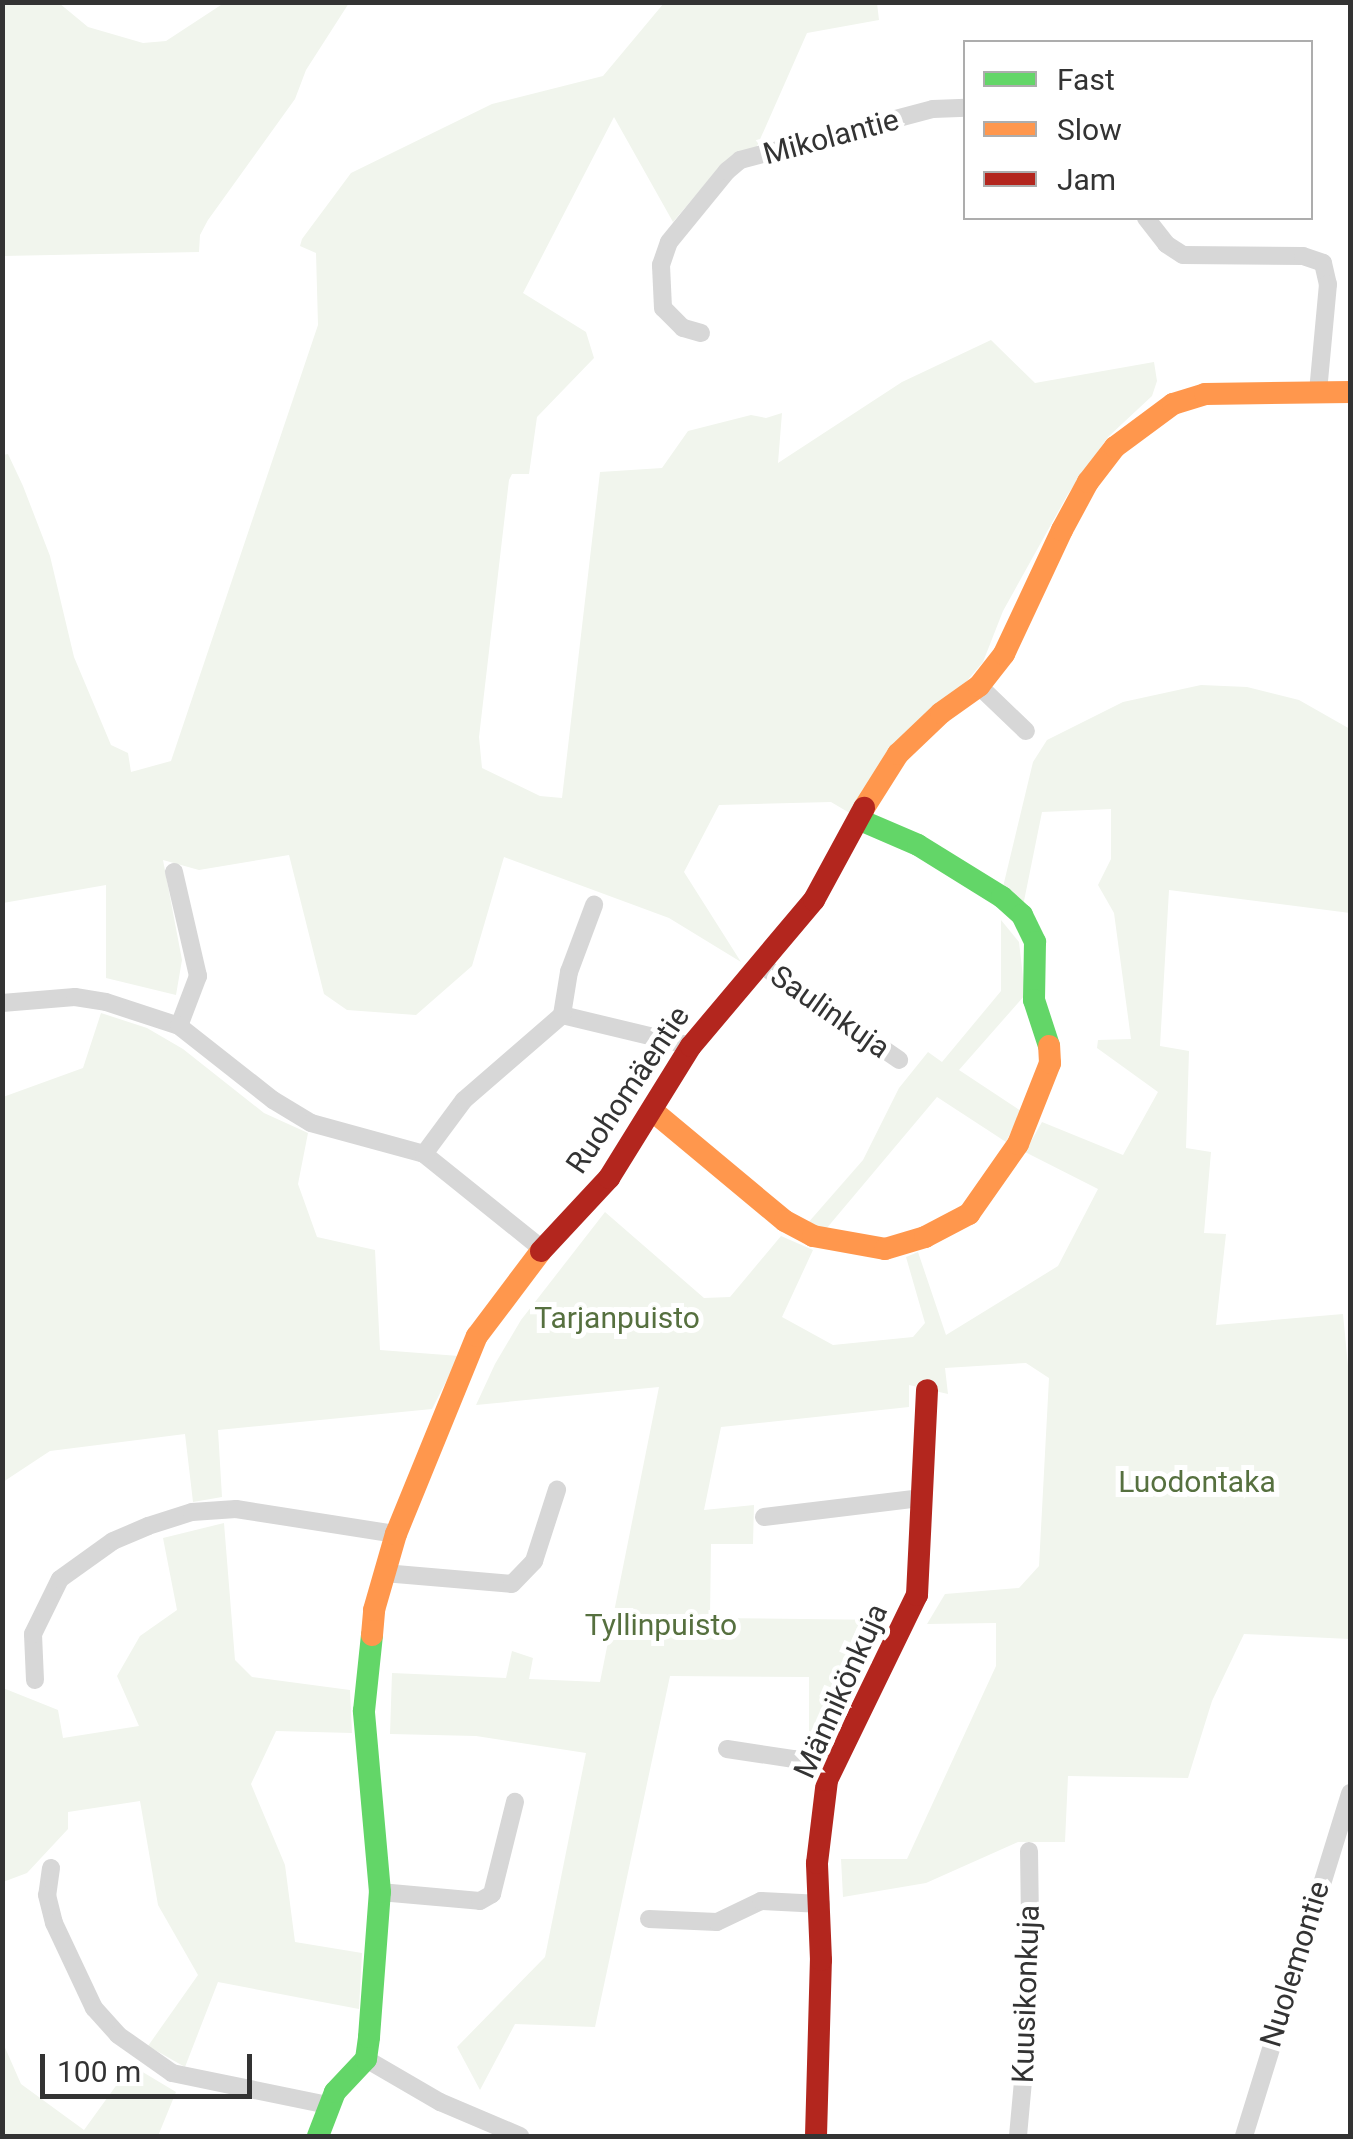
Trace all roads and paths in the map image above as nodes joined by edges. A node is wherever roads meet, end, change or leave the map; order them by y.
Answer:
1 (963, 108) edge
2 (1148, 220) edge
3 (702, 333) dead end
4 (1318, 392) junction
5 (1350, 392) edge
6 (980, 686) junction
7 (1026, 731) dead end
8 (860, 820) junction
9 (174, 872) dead end
10 (594, 905) dead end
11 (760, 964) junction
12 (2, 1003) edge
13 (562, 1015) junction
14 (178, 1026) junction
15 (691, 1046) junction
16 (900, 1060) dead end
17 (654, 1112) junction
18 (424, 1154) junction
19 (542, 1249) junction
20 (927, 1390) dead end
21 (556, 1490) dead end
22 (920, 1498) junction
23 (764, 1517) dead end
24 (396, 1534) junction
25 (384, 1573) junction
26 (36, 1680) dead end
27 (727, 1749) dead end
28 (827, 1780) junction
29 (1350, 1793) edge
30 (515, 1802) dead end
31 (1029, 1850) dead end
32 (51, 1868) dead end
33 (380, 1892) junction
34 (820, 1904) junction
35 (649, 1919) dead end
36 (366, 2059) junction
37 (328, 2104) junction
38 (318, 2136) edge
39 (520, 2136) edge
40 (816, 2136) edge
41 (1018, 2136) edge
42 (1244, 2136) edge

1 - 3 street, Mikolantie
2 - 4 street
4 - 5 street, Ruohomäentie
4 - 6 street, Ruohomäentie
6 - 7 street
6 - 8 street, Ruohomäentie
8 - 11 street, Ruohomäentie
8 - 17 street
9 - 14 street
10 - 13 street
11 - 15 street, Ruohomäentie
11 - 16 street, Saulinkuja
12 - 14 street
13 - 15 street
13 - 18 street
14 - 18 street
15 - 17 street, Ruohomäentie
17 - 19 street, Ruohomäentie
18 - 19 street
19 - 24 street, Ruohomäentie
20 - 22 street, Männikönkuja
21 - 25 street
22 - 23 street
22 - 28 street, Männikönkuja
24 - 25 street, Ruohomäentie
24 - 26 street
25 - 33 street, Ruohomäentie
27 - 28 street
28 - 34 street, Männikönkuja
29 - 42 street, Nuolemontie
30 - 33 street
31 - 41 street, Kuusikonkuja
32 - 37 street
33 - 36 street, Ruohomäentie
34 - 35 street
34 - 40 street, Männikönkuja
36 - 37 street
36 - 39 street
37 - 38 street

